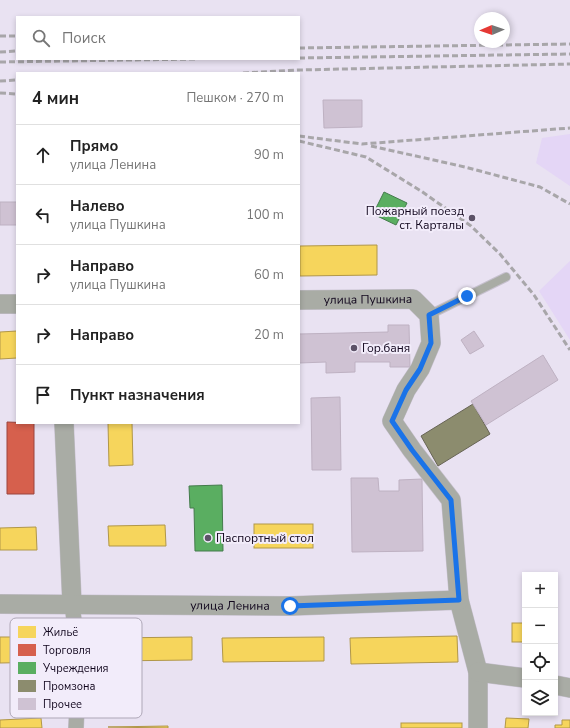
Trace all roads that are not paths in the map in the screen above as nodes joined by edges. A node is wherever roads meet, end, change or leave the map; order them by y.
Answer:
1 (506, 277) dead end
2 (300, 300) edge
3 (0, 304) edge
4 (16, 304) edge
5 (429, 315) junction
6 (64, 424) edge
7 (459, 600) junction
8 (0, 604) edge
9 (72, 604) junction
10 (74, 618) edge
11 (478, 672) junction
12 (522, 678) edge
13 (558, 686) edge
14 (570, 688) edge
15 (77, 718) edge
16 (76, 728) edge
17 (478, 728) edge

1 - 5 lane
2 - 5 street, улица Пушкина
3 - 4 street
5 - 7 street
6 - 9 street
7 - 9 street, улица Ленина
7 - 11 street
8 - 9 street, улица Ленина
9 - 10 street
11 - 12 street
11 - 17 street
13 - 14 street
15 - 16 street

